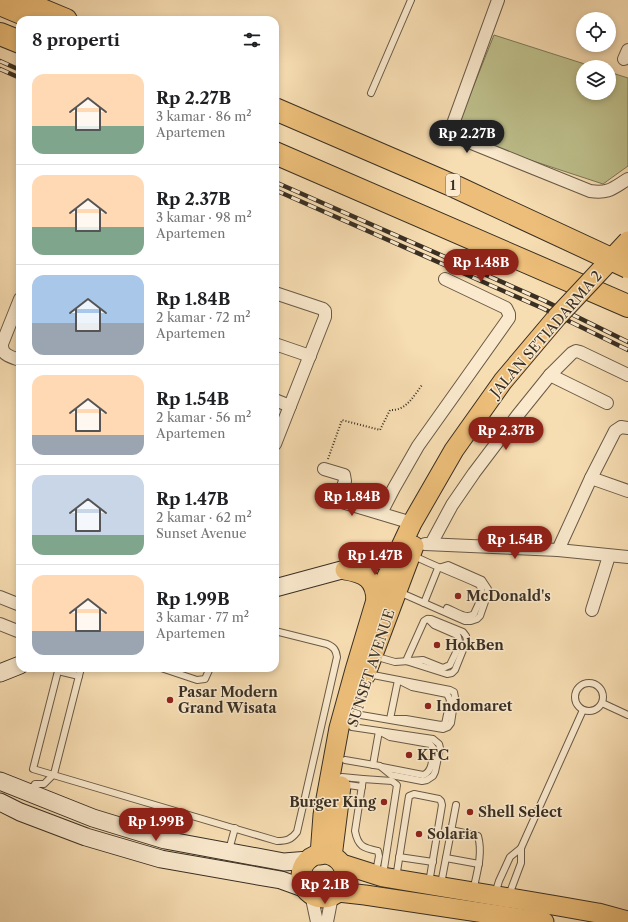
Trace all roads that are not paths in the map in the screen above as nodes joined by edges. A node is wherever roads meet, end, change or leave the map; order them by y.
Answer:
1 (18, 0) edge
2 (32, 0) edge
3 (411, 0) edge
4 (498, 0) edge
5 (0, 4) edge
6 (28, 16) edge
7 (56, 16) edge
8 (70, 16) edge
9 (0, 34) edge
10 (16, 40) edge
11 (0, 44) edge
12 (16, 49) edge
13 (371, 94) dead end
14 (279, 105) edge
15 (279, 111) edge
16 (279, 123) edge
17 (279, 155) edge
18 (628, 179) edge
19 (628, 241) edge
20 (628, 255) edge
21 (628, 261) edge
22 (628, 267) edge
23 (628, 277) edge
24 (445, 279) dead end
25 (279, 294) edge
26 (628, 306) edge
27 (16, 309) edge
28 (560, 321) junction
29 (279, 345) edge
30 (310, 356) junction
31 (16, 358) edge
32 (550, 375) junction
33 (628, 375) edge
34 (279, 402) edge
35 (607, 403) dead end
36 (290, 406) junction
37 (628, 428) edge
38 (279, 434) edge
39 (324, 469) road end
40 (591, 478) junction
41 (628, 490) edge
42 (381, 514) junction
43 (412, 523) junction
44 (411, 548) junction
45 (558, 550) junction
46 (609, 556) junction
47 (628, 557) edge
48 (438, 568) junction
49 (345, 570) junction
50 (279, 587) edge
51 (396, 591) junction
52 (0, 597) edge
53 (376, 600) junction
54 (16, 603) edge
55 (424, 603) junction
56 (592, 610) dead end
57 (0, 624) edge
58 (16, 630) edge
59 (279, 631) edge
60 (373, 656) junction
61 (406, 661) junction
62 (16, 667) edge
63 (58, 672) edge
64 (62, 672) edge
65 (80, 672) edge
66 (173, 672) edge
67 (208, 672) edge
68 (0, 673) edge
69 (366, 674) junction
70 (79, 676) junction
71 (398, 680) junction
72 (602, 703) junction
73 (583, 710) junction
74 (628, 715) edge
75 (390, 719) junction
76 (353, 720) junction
77 (379, 731) junction
78 (372, 765) junction
79 (54, 774) junction
80 (343, 774) junction
81 (363, 779) junction
82 (0, 781) edge
83 (362, 787) junction
84 (29, 793) junction
85 (0, 802) edge
86 (456, 805) dead end
87 (235, 828) junction
88 (452, 830) junction
89 (164, 840) junction
90 (521, 848) junction
91 (229, 852) junction
92 (399, 857) junction
93 (446, 858) junction
94 (161, 859) junction
95 (325, 859) junction
96 (284, 862) junction
97 (433, 862) junction
98 (478, 864) junction
99 (385, 878) junction
100 (281, 880) junction
101 (435, 886) junction
102 (308, 892) junction
103 (473, 892) junction
104 (335, 894) junction
105 (501, 902) junction
106 (628, 920) edge
107 (317, 922) edge
108 (327, 922) edge
109 (544, 922) edge

1 - 7 highway
2 - 8 highway
3 - 13 lane
4 - 18 street
5 - 6 highway
9 - 10 highway
11 - 12 highway
14 - 21 highway, 1
15 - 22 highway, 1, bridge
16 - 23 highway, 1
17 - 26 highway
19 - 28 main road, JALAN SETIADARMA 2, bridge
20 - 28 main road, JALAN SETIADARMA 2
24 - 42 street
25 - 30 street
27 - 31 street
28 - 43 main road, JALAN SETIADARMA 2
28 - 44 main road, JALAN SETIADARMA 2
29 - 30 street
30 - 36 street
32 - 33 street
32 - 35 street
32 - 44 street
34 - 36 street
36 - 38 street
37 - 40 street
39 - 42 street
40 - 41 street
40 - 45 street
42 - 43 street
43 - 44 main road, JALAN SETIADARMA 2
44 - 45 street
44 - 48 lane
44 - 49 main road
44 - 51 main road, SUNSET AVENUE
44 - 53 main road, SUNSET AVENUE
45 - 46 street
46 - 47 street
46 - 56 street
48 - 55 lane
48 - 55 lane
49 - 50 main road
49 - 53 main road
51 - 55 lane
51 - 60 main road, SUNSET AVENUE
52 - 54 street
53 - 95 main road, SUNSET AVENUE
57 - 58 street
59 - 87 lane
60 - 61 lane
60 - 69 main road, SUNSET AVENUE
61 - 61 lane
62 - 68 main road
63 - 79 lane
64 - 70 lane
65 - 70 lane
66 - 67 lane
69 - 71 lane
69 - 76 main road, SUNSET AVENUE
70 - 79 lane
71 - 75 lane
71 - 75 lane
72 - 73 lane
72 - 73 lane
72 - 74 lane
73 - 90 lane
75 - 76 lane
76 - 77 lane
76 - 80 main road, SUNSET AVENUE
77 - 78 lane
77 - 78 lane
78 - 80 lane
79 - 84 lane
79 - 87 lane
80 - 81 lane
80 - 83 lane
80 - 95 main road, SUNSET AVENUE
81 - 83 lane
81 - 99 lane
82 - 84 main road
83 - 99 lane
84 - 89 main road
85 - 94 main road
86 - 88 lane
87 - 91 lane
88 - 93 lane
88 - 98 lane
89 - 91 main road
89 - 94 main road
90 - 105 lane
90 - 105 lane
91 - 96 main road
92 - 97 lane
92 - 97 lane
92 - 99 lane
93 - 98 lane
93 - 101 lane
94 - 100 main road
95 - 96 main road
95 - 99 main road
95 - 102 main road
95 - 104 main road
96 - 100 main road
97 - 101 lane
98 - 103 lane
99 - 101 main road
100 - 102 main road
101 - 103 main road
102 - 104 main road
102 - 107 street
103 - 105 main road
104 - 105 main road
104 - 108 street
105 - 106 main road
105 - 109 main road

